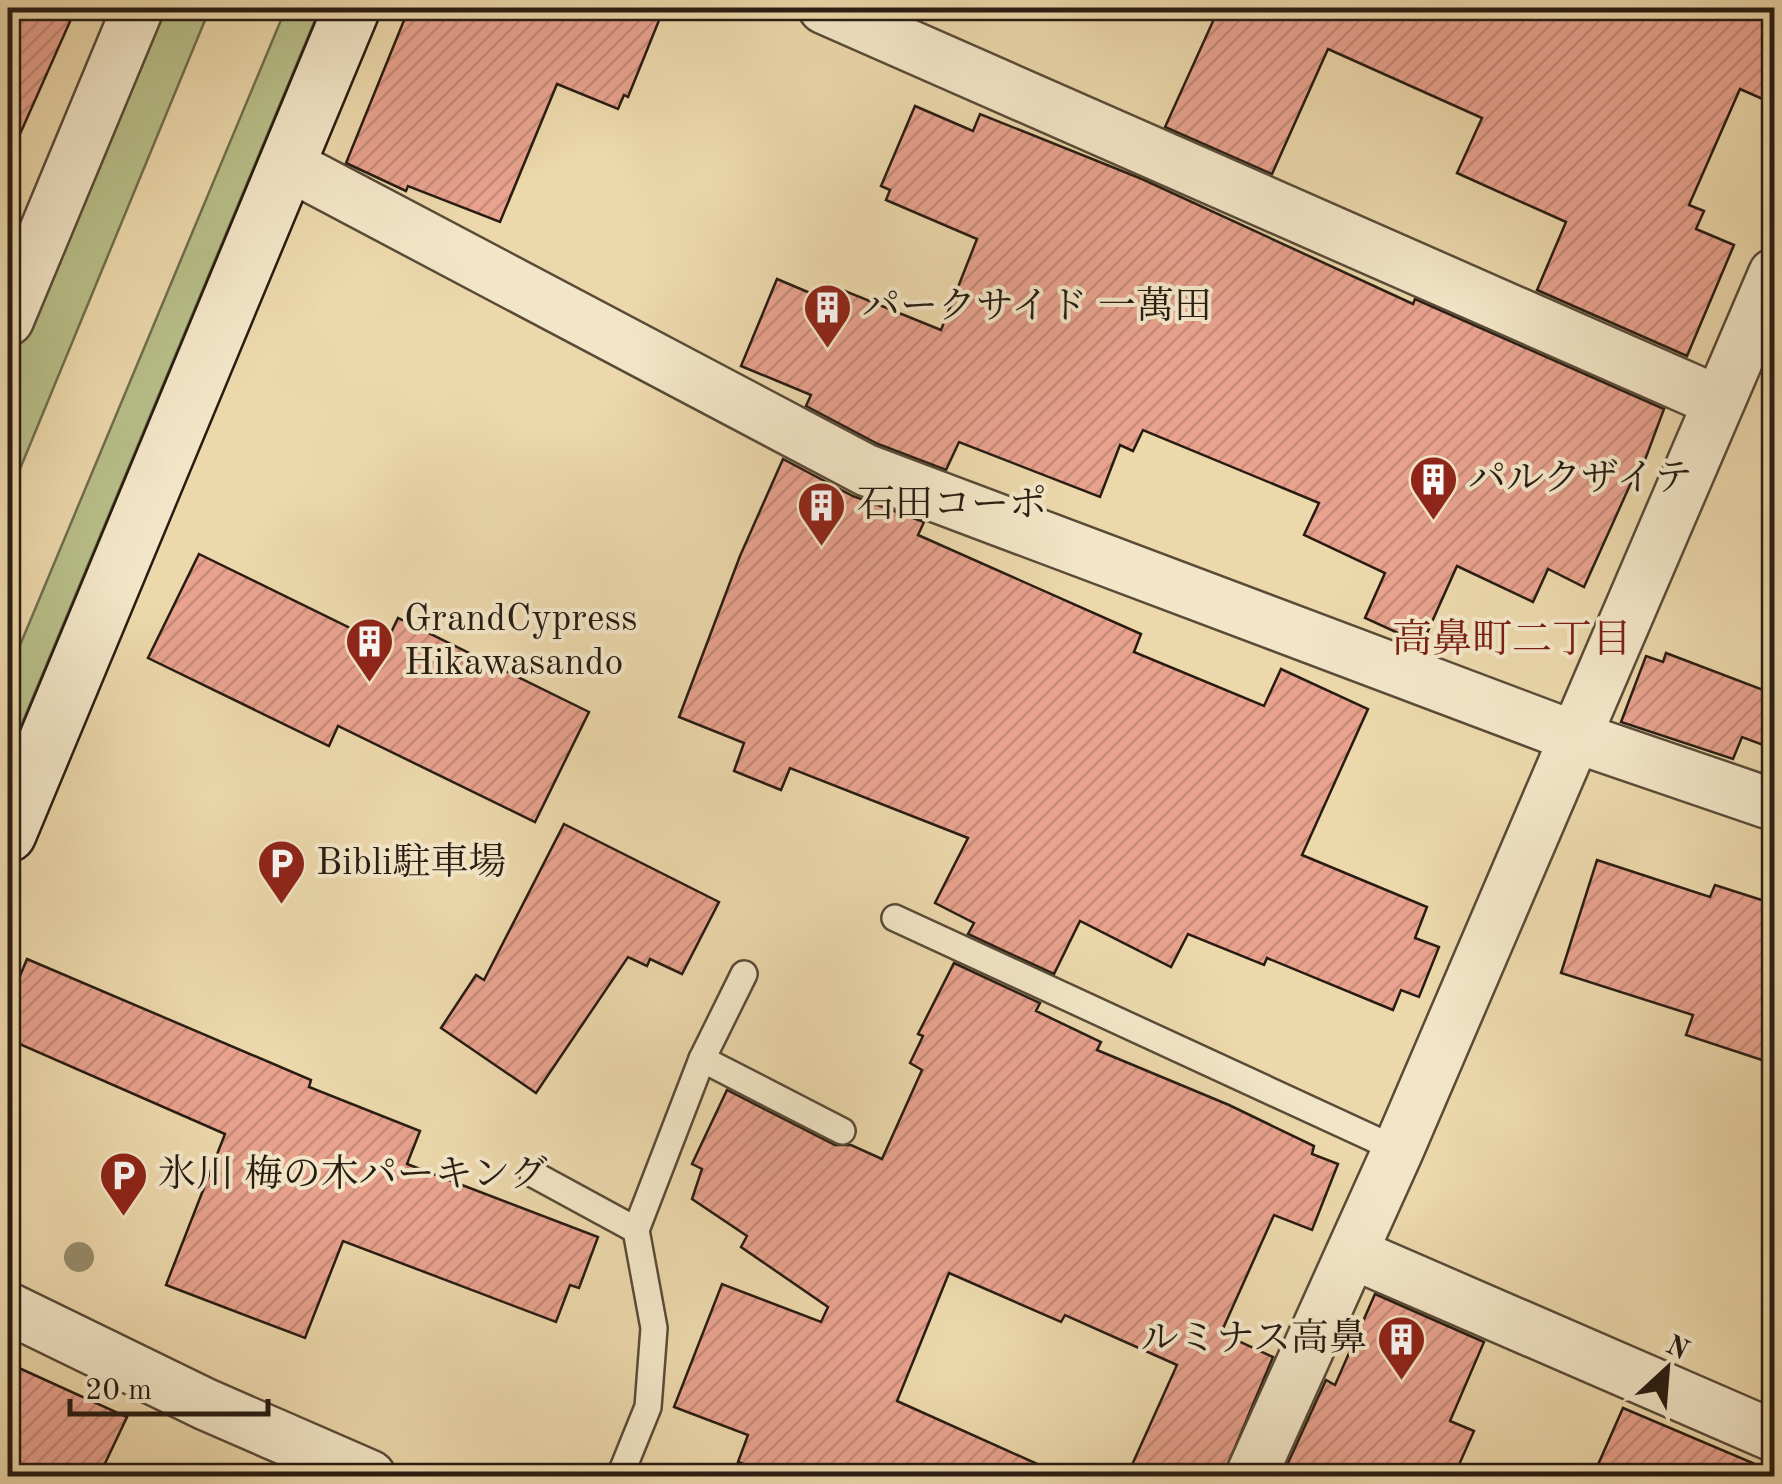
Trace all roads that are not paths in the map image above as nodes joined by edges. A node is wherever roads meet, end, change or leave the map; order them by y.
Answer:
1 (138, 8) edge
2 (352, 8) edge
3 (824, 8) edge
4 (287, 164) junction
5 (1774, 274) edge
6 (10, 306) edge
7 (1717, 401) junction
8 (1575, 736) junction
9 (1774, 805) edge
10 (8, 834) edge
11 (895, 918) dead end
12 (744, 974) dead end
13 (702, 1059) junction
14 (842, 1131) dead end
15 (1398, 1150) junction
16 (534, 1174) dead end
17 (636, 1230) junction
18 (1352, 1252) junction
19 (8, 1308) edge
20 (1774, 1436) edge
21 (370, 1476) edge
22 (620, 1476) edge
23 (1251, 1476) edge

1 - 6 street
2 - 4 street
3 - 7 street
4 - 8 street
4 - 10 street
5 - 7 street
7 - 8 street
8 - 9 street
8 - 15 street
11 - 15 lane
12 - 13 lane
13 - 14 lane
13 - 17 lane
15 - 18 street
16 - 17 lane
17 - 22 lane
18 - 20 street
18 - 23 street
19 - 21 street

